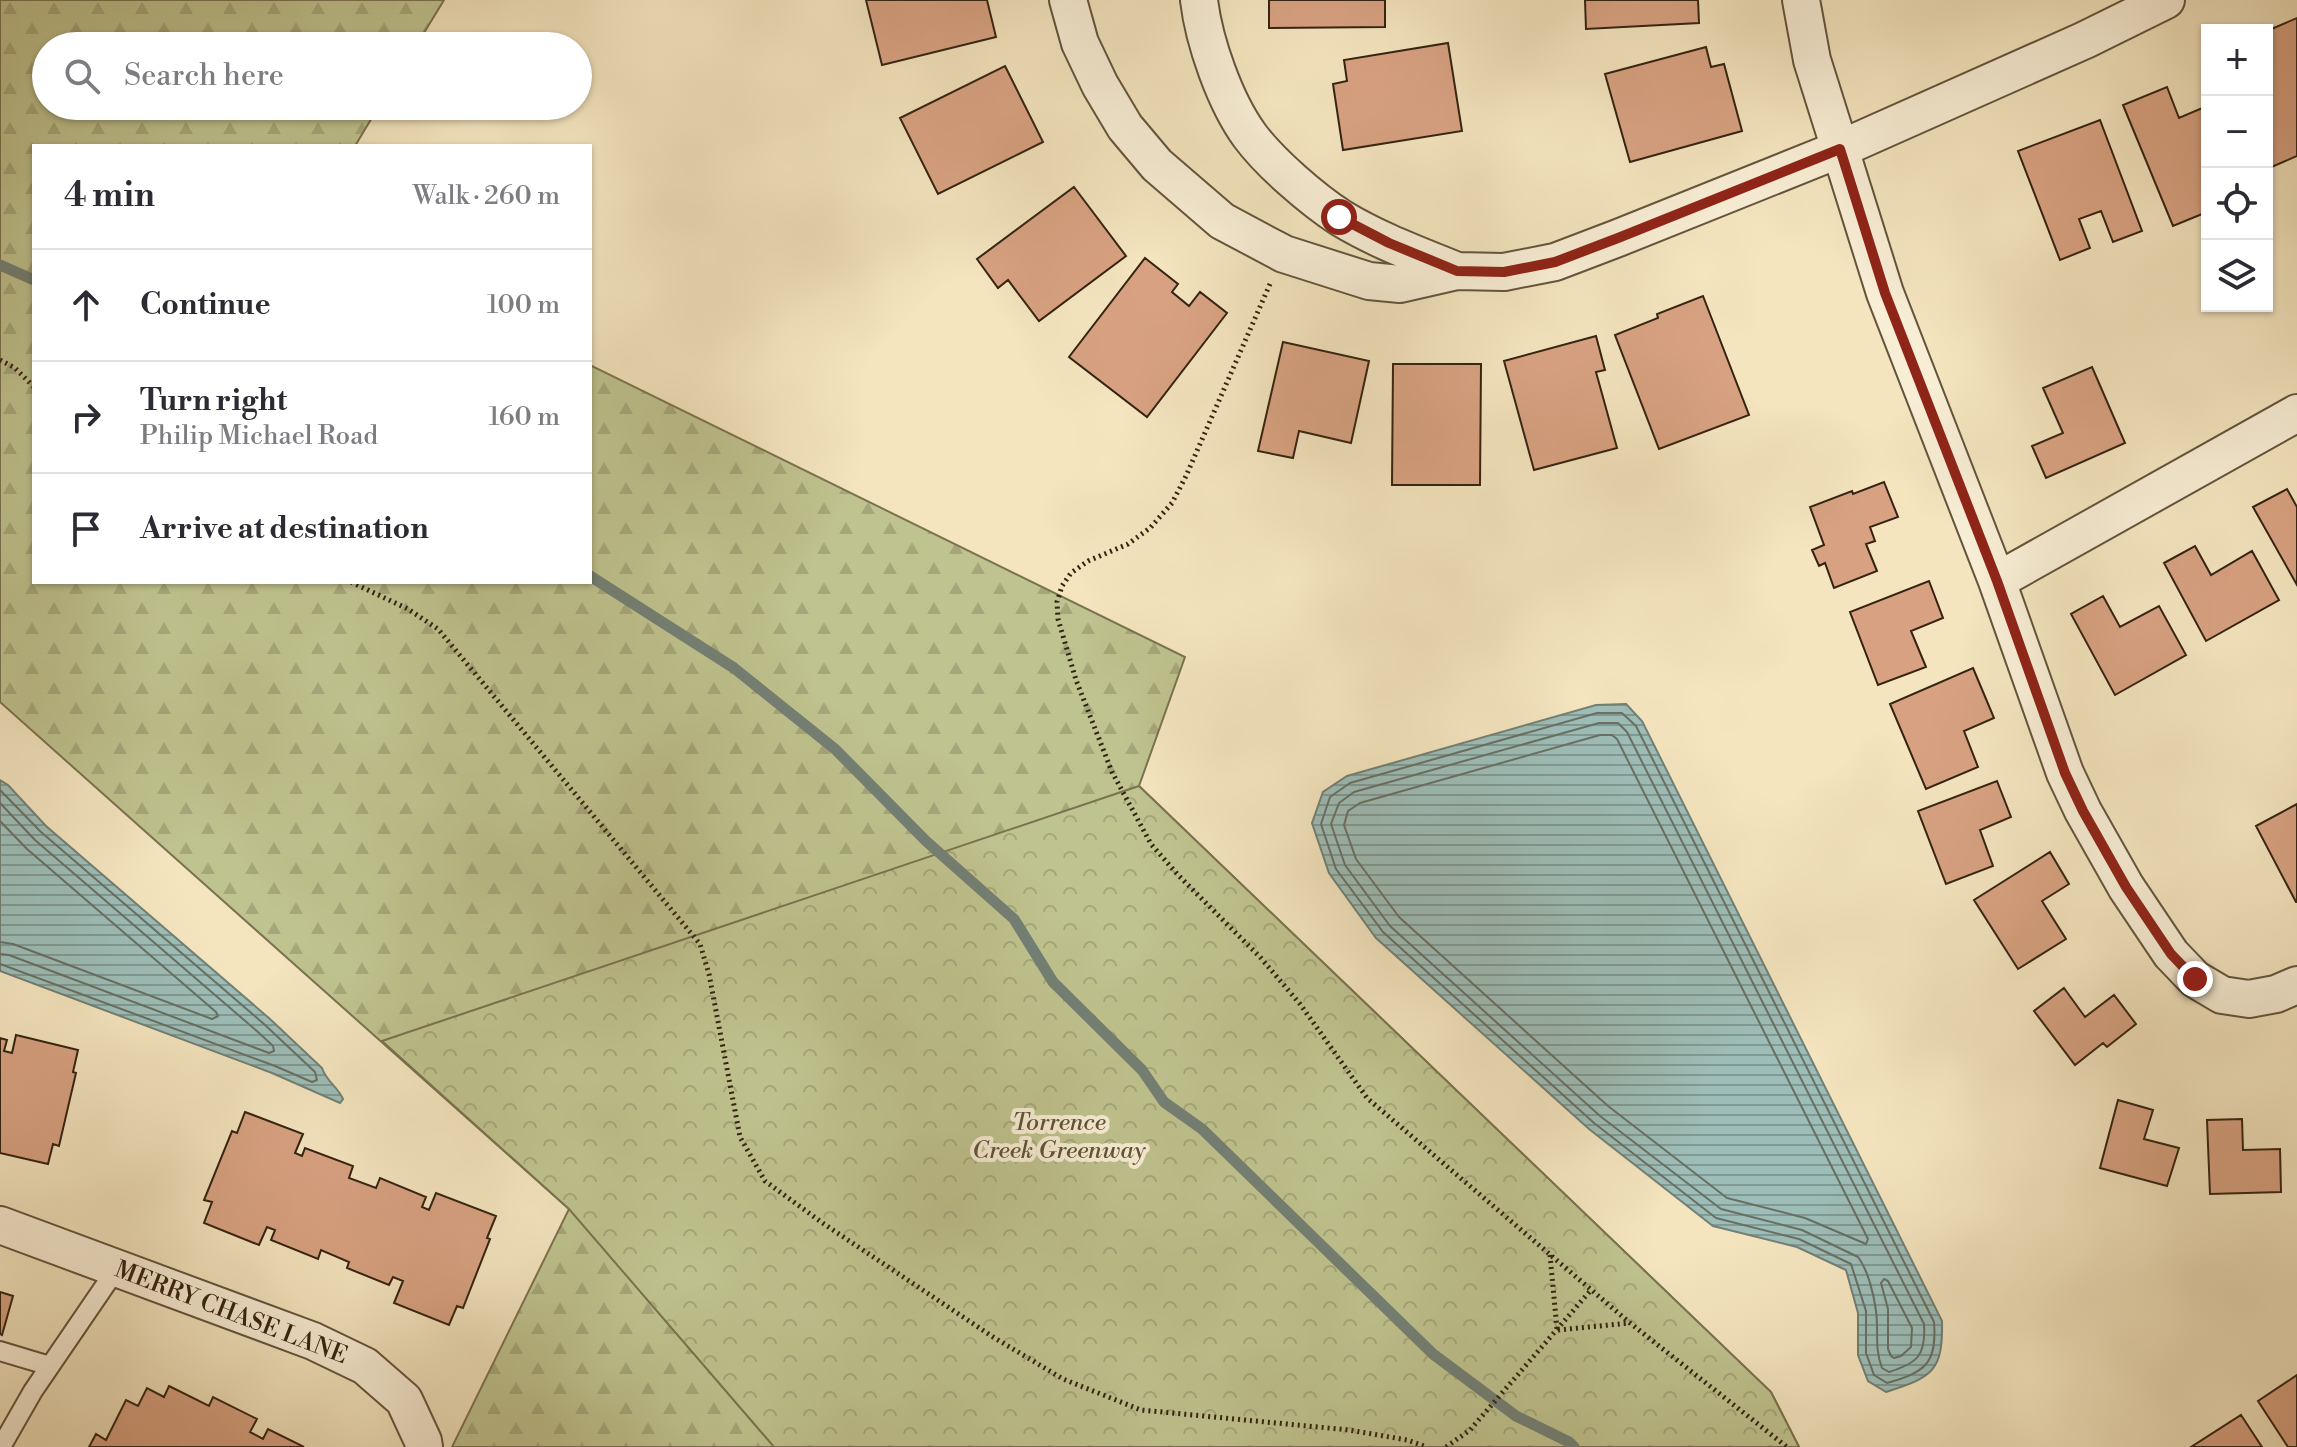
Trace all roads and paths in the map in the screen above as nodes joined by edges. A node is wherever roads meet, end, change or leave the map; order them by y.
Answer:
1 (1068, 0) edge
2 (1199, 0) edge
3 (1801, 0) edge
4 (2166, 0) edge
5 (1840, 149) junction
6 (1284, 254) junction
7 (1457, 271) junction
8 (0, 360) edge
9 (32, 385) edge
10 (2297, 413) edge
11 (1997, 581) junction
12 (355, 584) edge
13 (2297, 985) edge
14 (0, 1225) edge
15 (1550, 1254) junction
16 (117, 1268) junction
17 (1591, 1290) junction
18 (1630, 1323) junction
19 (1557, 1330) junction
20 (0, 1351) edge
21 (50, 1366) junction
22 (1, 1447) edge
23 (424, 1447) edge
24 (1427, 1447) edge
25 (1446, 1447) edge
26 (1787, 1447) edge

1 - 6 street
2 - 7 street
3 - 5 street
4 - 5 street
5 - 7 street
5 - 11 street
6 - 7 street
6 - 15 path
8 - 9 path
10 - 11 street
11 - 13 street
12 - 24 path
14 - 16 street, MERRY CHASE LANE
15 - 17 path
15 - 19 path
16 - 21 lane
16 - 23 street, MERRY CHASE LANE
17 - 18 path
17 - 19 path
18 - 19 path
18 - 26 path
19 - 25 path
20 - 21 lane
21 - 22 lane

